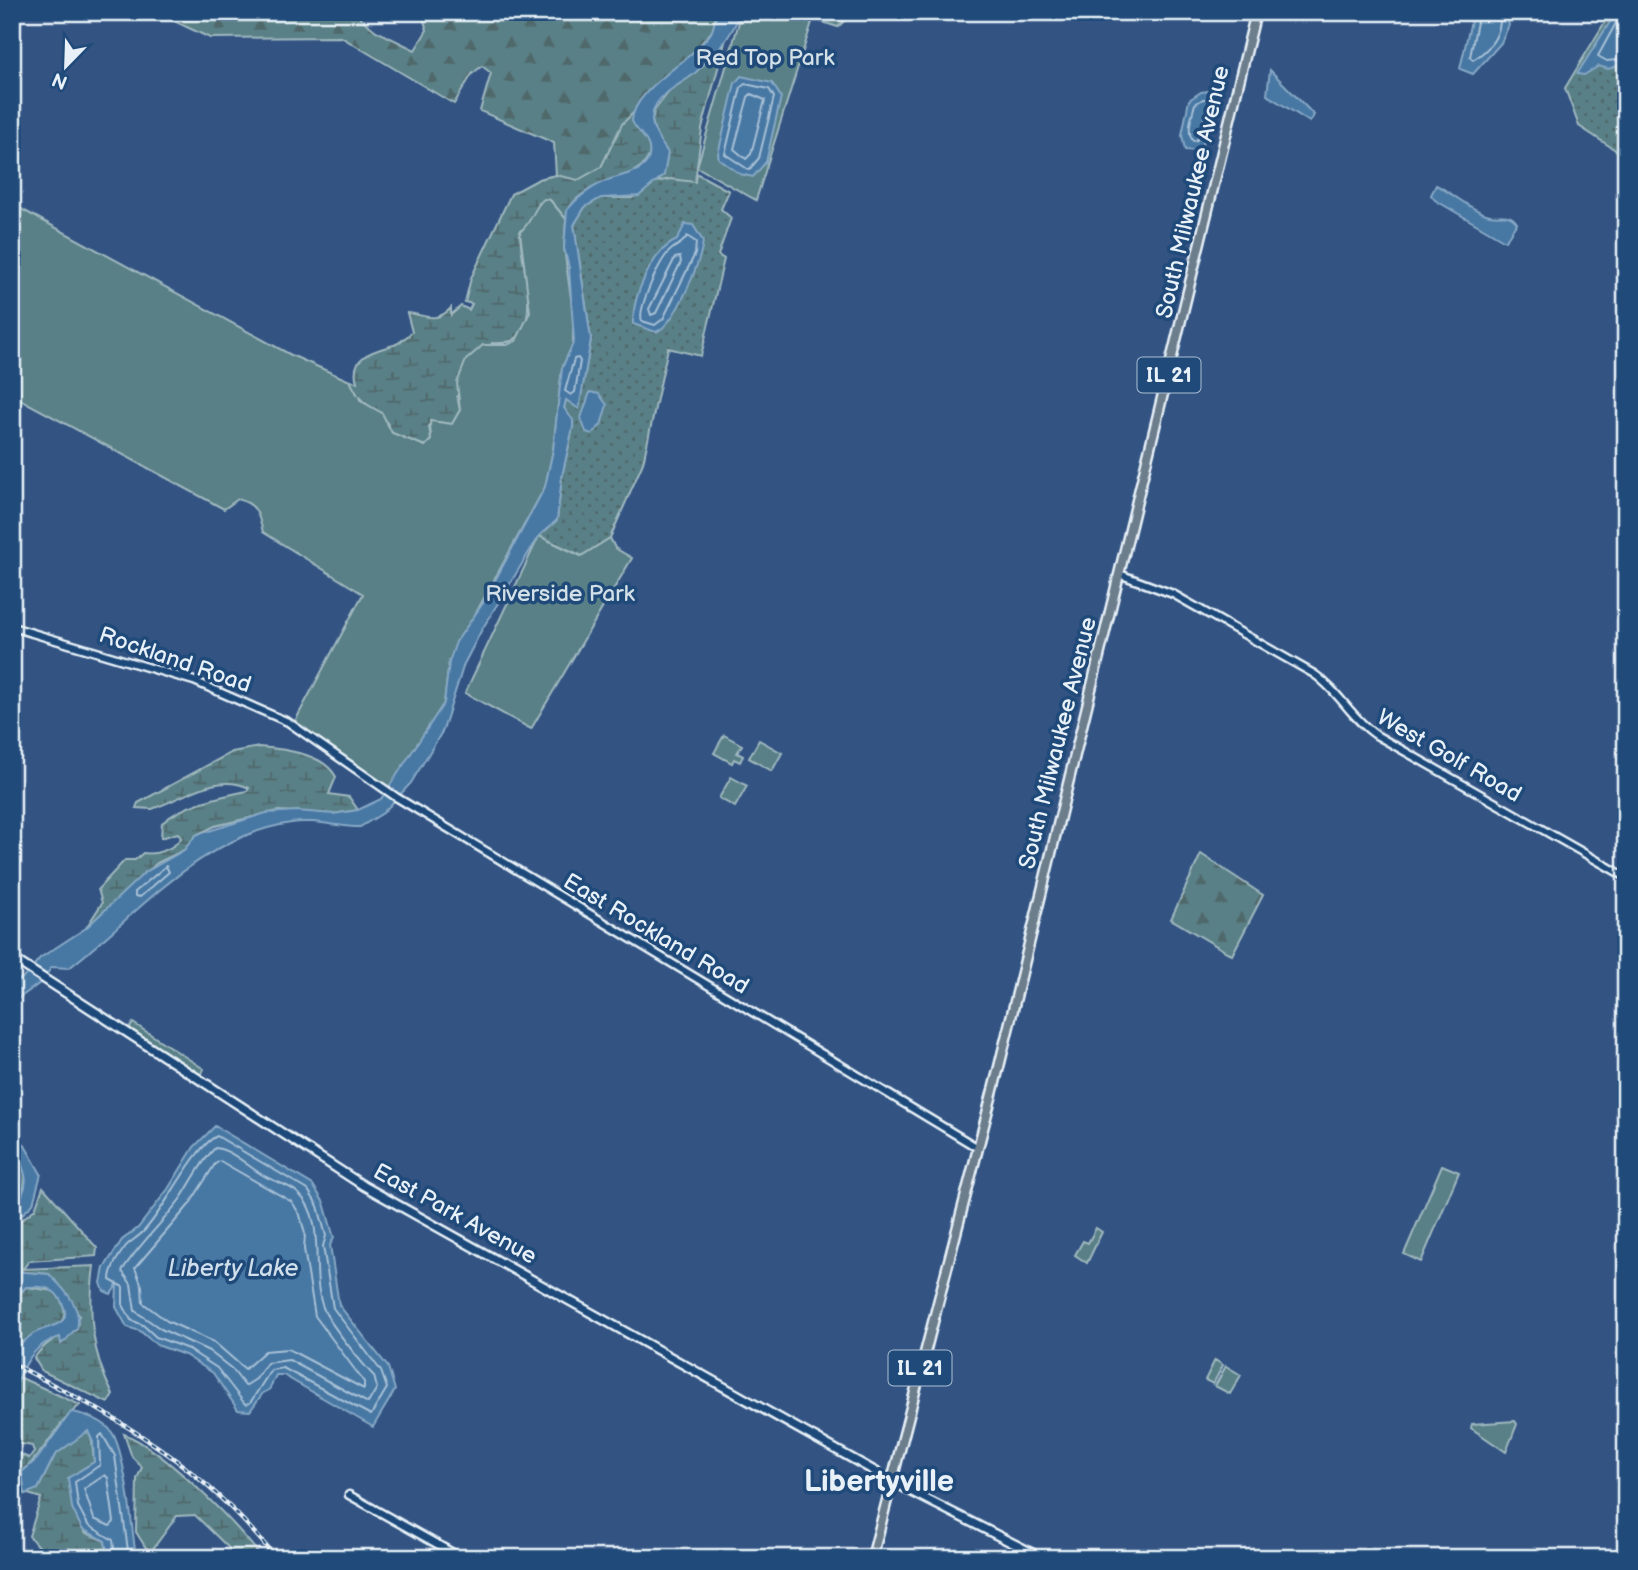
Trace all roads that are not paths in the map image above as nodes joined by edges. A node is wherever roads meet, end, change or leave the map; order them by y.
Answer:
1 (1256, 12) edge
2 (1119, 573) junction
3 (12, 627) edge
4 (320, 743) joint
5 (1626, 877) edge
6 (12, 958) edge
7 (978, 1148) junction
8 (891, 1481) junction
9 (349, 1495) dead end
10 (462, 1558) edge
11 (872, 1558) edge
12 (1042, 1558) edge

1 - 2 main road, South Milwaukee Avenue / IL 21
2 - 5 street, West Golf Road
2 - 7 main road, South Milwaukee Avenue / IL 21
3 - 4 street, Rockland Road
4 - 7 street, East Rockland Road
6 - 8 main road, East Park Avenue
7 - 8 main road, South Milwaukee Avenue / IL 21
8 - 11 main road, IL 21
8 - 12 main road, East Park Avenue
9 - 10 street

